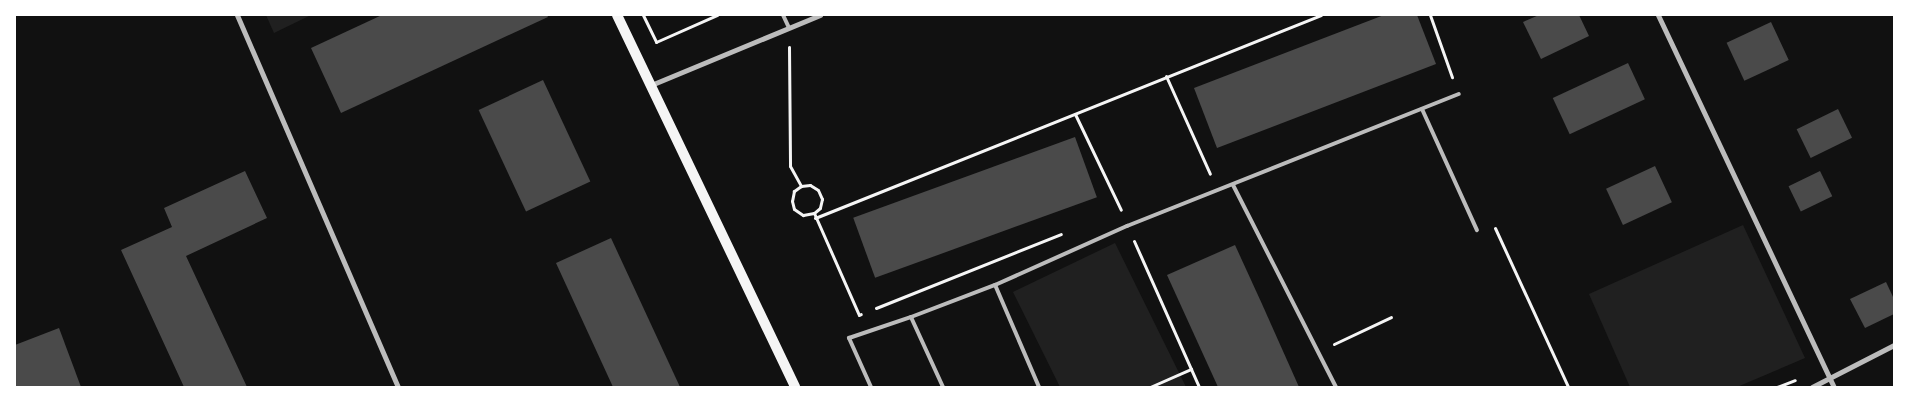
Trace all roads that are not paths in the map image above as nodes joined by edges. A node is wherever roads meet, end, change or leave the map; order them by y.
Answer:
1 (237, 15) edge
2 (617, 15) edge
3 (783, 15) edge
4 (820, 15) edge
5 (1658, 15) edge
6 (789, 28) junction
7 (651, 85) junction
8 (1459, 94) dead end
9 (1422, 109) junction
10 (1233, 185) junction
11 (1477, 230) road end
12 (995, 285) junction
13 (911, 317) junction
14 (1894, 345) edge
15 (1830, 378) junction
16 (398, 387) edge
17 (795, 387) edge
18 (871, 387) edge
19 (944, 387) edge
20 (1039, 387) edge
21 (1336, 387) edge
22 (1812, 387) edge
23 (1834, 387) edge

1 - 16 street
2 - 7 main road
3 - 6 lane
4 - 6 street
5 - 15 street
6 - 7 street
7 - 17 main road
8 - 9 lane
9 - 10 lane
9 - 11 lane
10 - 12 lane
10 - 21 lane
12 - 13 lane
12 - 20 lane
13 - 18 lane
13 - 19 lane
14 - 15 street
15 - 22 street
15 - 23 street

